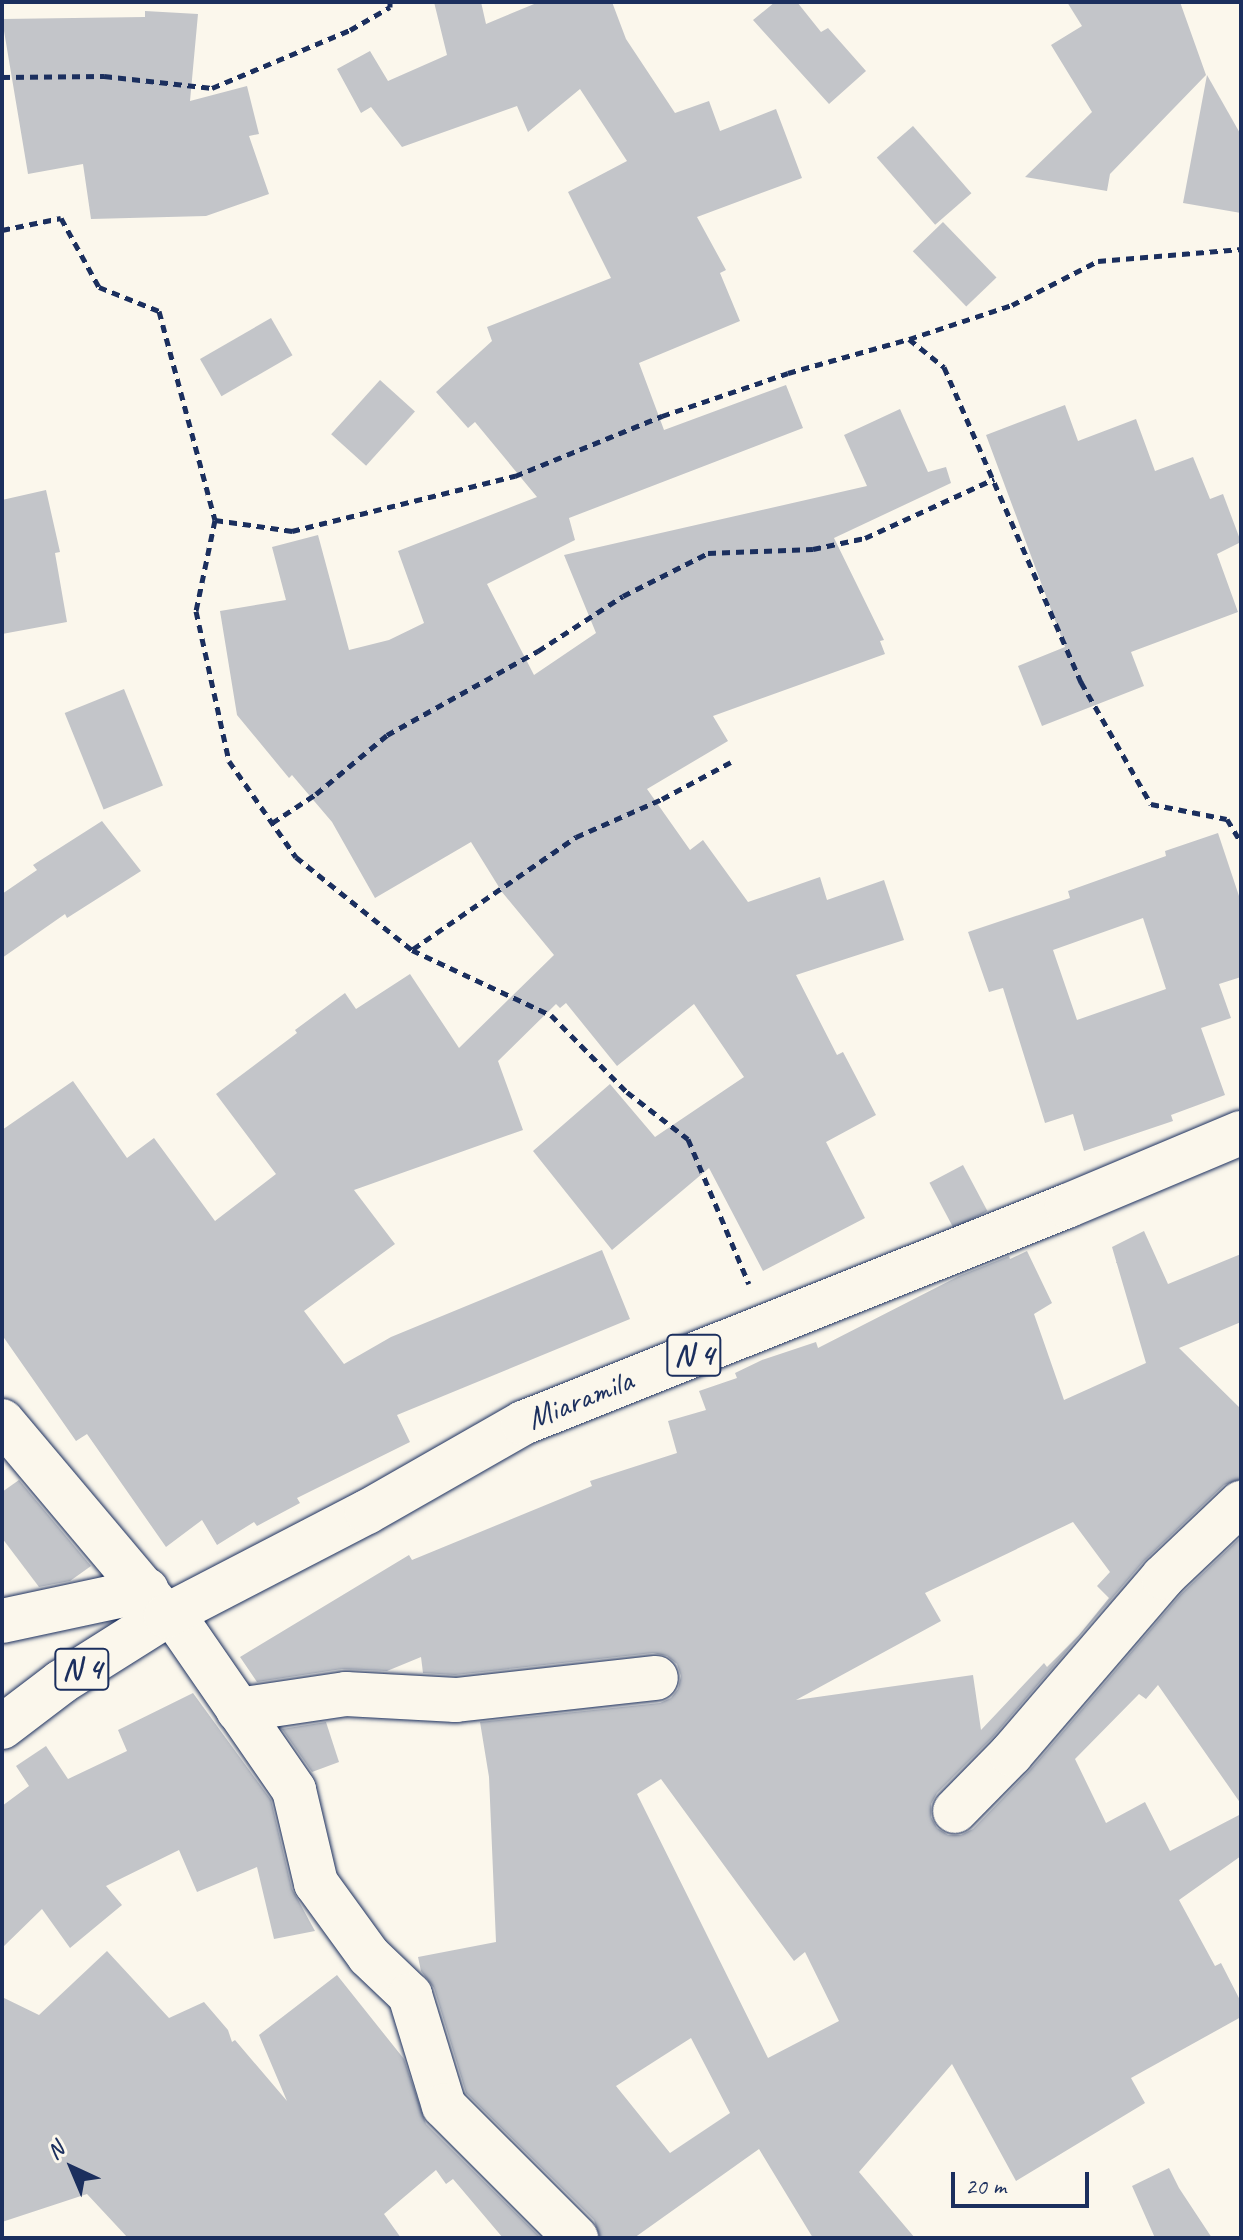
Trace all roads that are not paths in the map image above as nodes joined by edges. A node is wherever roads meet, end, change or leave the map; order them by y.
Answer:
1 (1241, 1133) edge
2 (2, 1421) edge
3 (1241, 1503) edge
4 (162, 1607) junction
5 (2, 1621) edge
6 (656, 1678) dead end
7 (238, 1710) junction
8 (2, 1727) edge
9 (955, 1811) dead end
10 (576, 2238) edge

1 - 4 street, Miaramila / N 4
2 - 4 street
3 - 9 street
4 - 5 street
4 - 7 street
4 - 8 street, Miaramila / N 4
6 - 7 street
7 - 10 street

